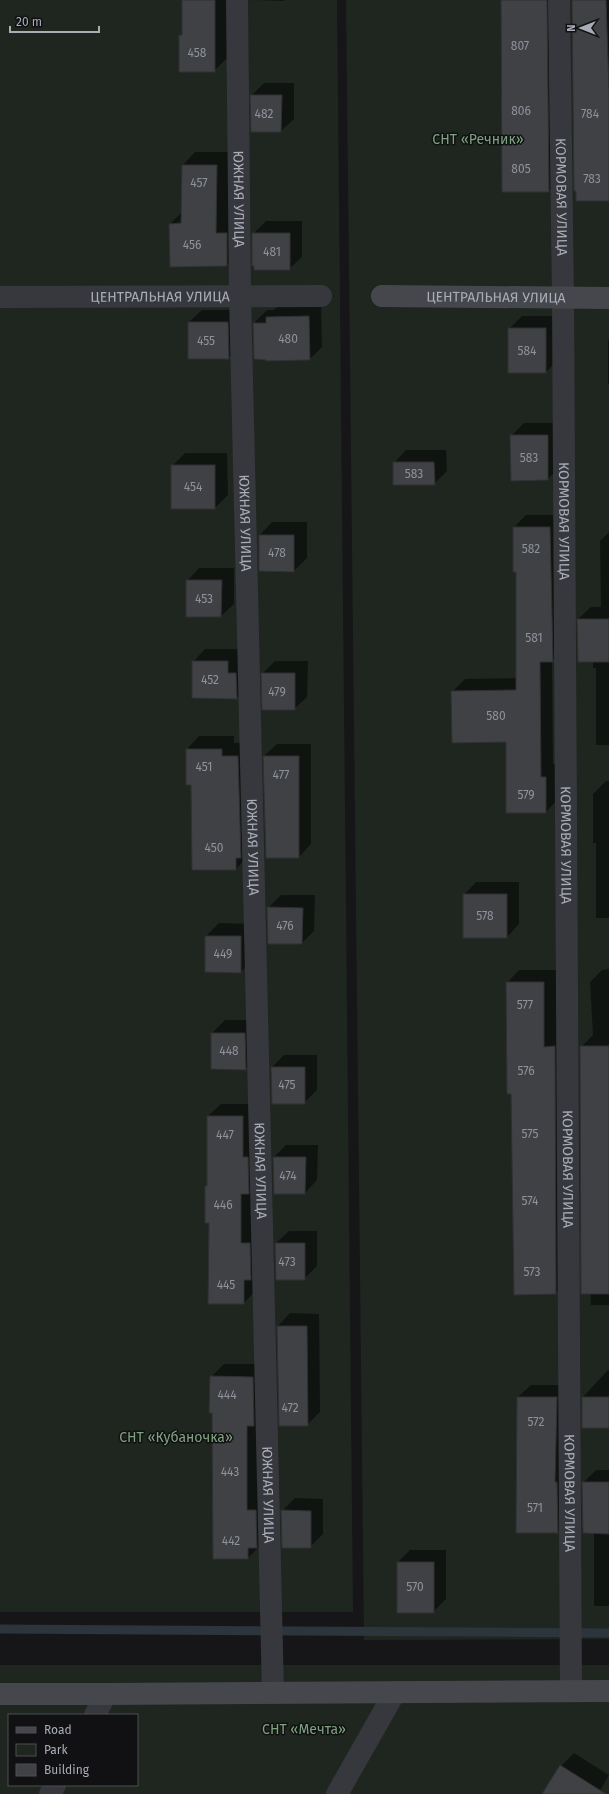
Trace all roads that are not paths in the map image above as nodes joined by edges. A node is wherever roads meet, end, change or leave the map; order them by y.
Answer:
1 (237, 0) edge
2 (559, 0) edge
3 (240, 295) junction
4 (321, 296) dead end
5 (382, 296) dead end
6 (0, 297) edge
7 (563, 298) junction
8 (609, 298) edge
9 (571, 1691) junction
10 (609, 1691) edge
11 (395, 1692) junction
12 (273, 1693) junction
13 (0, 1694) edge
14 (106, 1694) junction
15 (96, 1714) edge
16 (337, 1794) edge

1 - 3 street, ЮЖНАЯ УЛИЦА
2 - 7 street, КОРМОВАЯ УЛИЦА
3 - 4 street, ЦЕНТРАЛЬНАЯ УЛИЦА
3 - 6 street, ЦЕНТРАЛЬНАЯ УЛИЦА
3 - 12 street, ЮЖНАЯ УЛИЦА
5 - 7 street, ЦЕНТРАЛЬНАЯ УЛИЦА
7 - 8 street, ЦЕНТРАЛЬНАЯ УЛИЦА
7 - 9 street, КОРМОВАЯ УЛИЦА
9 - 10 street
9 - 11 street
11 - 12 street
11 - 16 street
12 - 14 street
13 - 14 street
14 - 15 street

